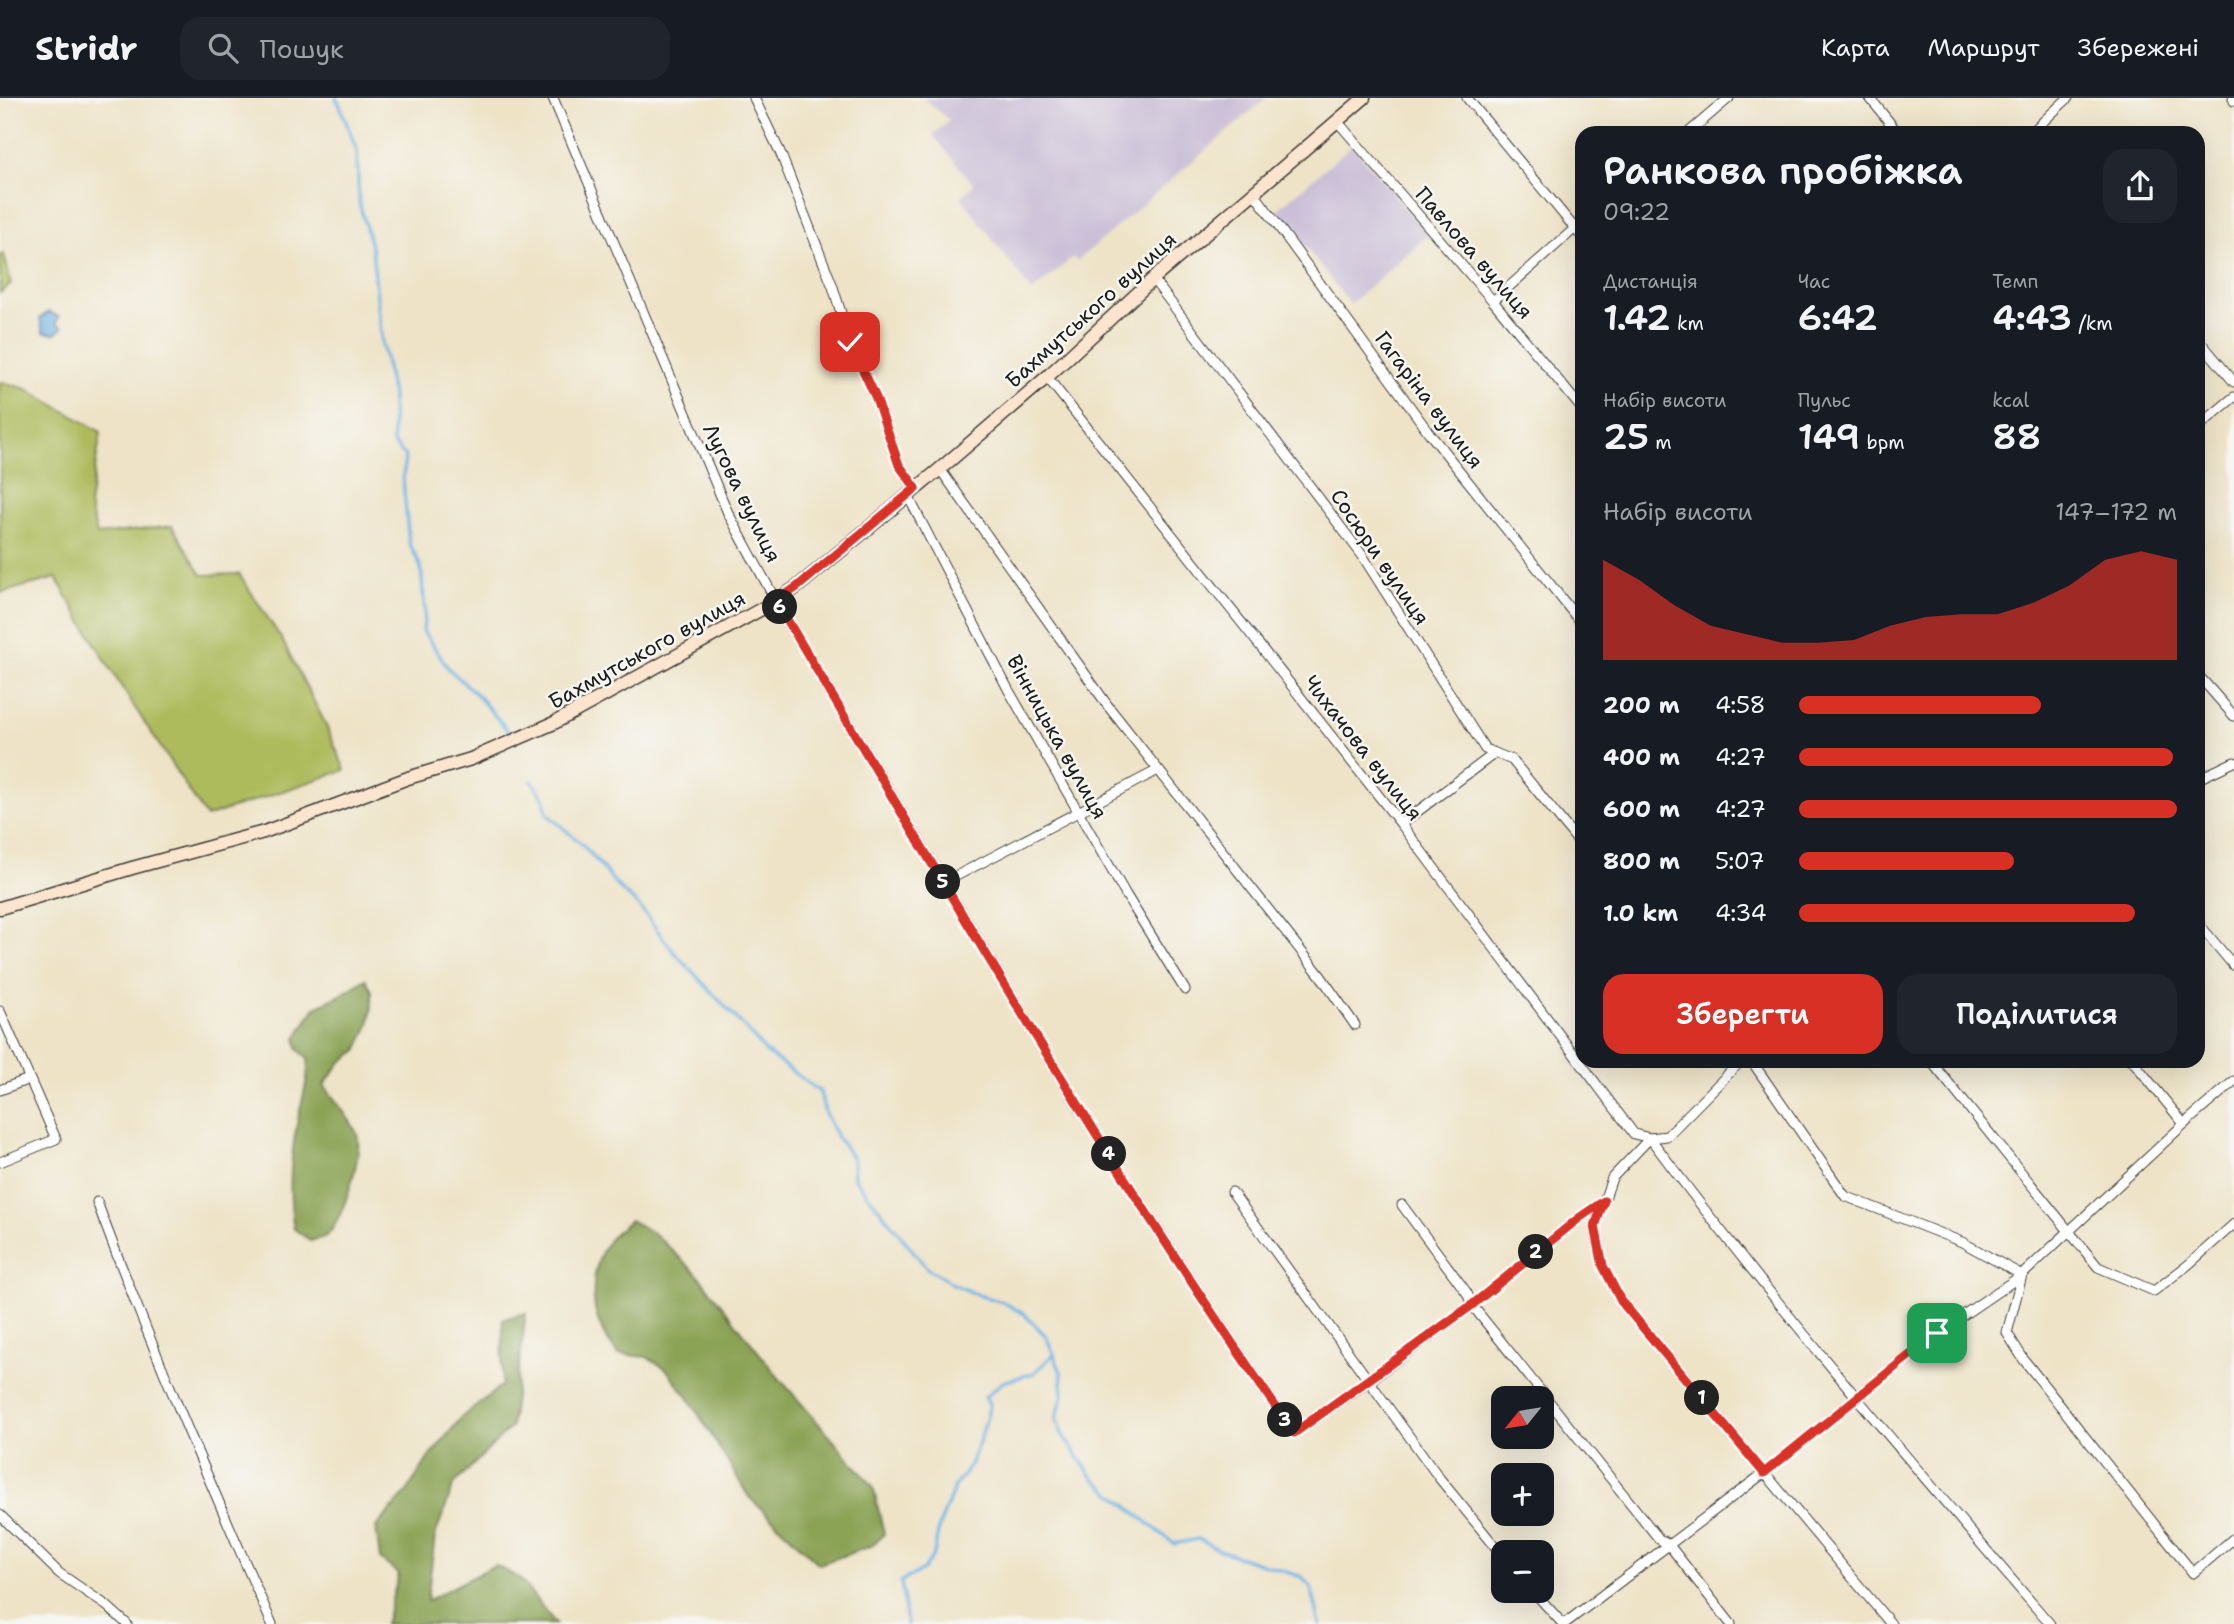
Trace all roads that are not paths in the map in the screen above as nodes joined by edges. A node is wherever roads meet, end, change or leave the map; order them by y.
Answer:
1 (553, 98) edge
2 (754, 98) edge
3 (1364, 98) edge
4 (1467, 98) edge
5 (1729, 98) edge
6 (1870, 98) edge
7 (2067, 98) edge
8 (1337, 121) junction
9 (1696, 126) edge
10 (1892, 126) edge
11 (2038, 126) edge
12 (1254, 193) junction
13 (1575, 222) edge
14 (1575, 228) edge
15 (1153, 279) junction
16 (1493, 301) junction
17 (2205, 347) edge
18 (1047, 377) junction
19 (2234, 382) edge
20 (2234, 397) edge
21 (1575, 401) edge
22 (2205, 421) edge
23 (940, 469) junction
24 (912, 492) junction
25 (776, 601) junction
26 (1575, 615) edge
27 (2205, 683) edge
28 (2234, 716) edge
29 (1495, 753) junction
30 (2234, 762) edge
31 (1158, 771) junction
32 (2205, 776) edge
33 (1078, 811) junction
34 (1401, 824) junction
35 (1575, 837) edge
36 (943, 883) junction
37 (0, 908) edge
38 (2205, 931) edge
39 (2234, 966) edge
40 (1185, 990) dead end
41 (0, 1011) edge
42 (1355, 1025) dead end
43 (1575, 1056) edge
44 (1584, 1068) edge
45 (1734, 1068) edge
46 (1757, 1068) edge
47 (1936, 1068) edge
48 (2138, 1068) edge
49 (29, 1079) junction
50 (2234, 1082) edge
51 (0, 1090) edge
52 (2184, 1124) junction
53 (1650, 1138) junction
54 (0, 1162) edge
55 (1232, 1192) dead end
56 (1604, 1201) junction
57 (97, 1202) dead end
58 (1402, 1205) dead end
59 (2234, 1224) edge
60 (2067, 1231) junction
61 (2022, 1275) junction
62 (1472, 1305) junction
63 (1369, 1381) junction
64 (1857, 1399) junction
65 (1764, 1473) junction
66 (0, 1514) edge
67 (2234, 1538) edge
68 (1491, 1541) edge
69 (1669, 1545) junction
70 (1544, 1603) edge
71 (127, 1624) edge
72 (272, 1624) edge
73 (1564, 1624) edge
74 (1731, 1624) edge
75 (1891, 1624) edge
76 (2050, 1624) edge

1 - 25 street, Лугова вулиця
2 - 24 street, Вінницька вулиця
3 - 8 main road, Бахмутського вулиця
4 - 13 street
5 - 9 street
6 - 10 street
7 - 11 street
8 - 12 main road, Бахмутського вулиця
8 - 16 street, Павлова вулиця
12 - 15 main road, Бахмутського вулиця
12 - 26 street, Гагаріна вулиця
14 - 16 street
15 - 18 main road, Бахмутського вулиця
15 - 29 street, Сосюри вулиця
16 - 21 street, Павлова вулиця
17 - 19 street
18 - 23 main road, Бахмутського вулиця
18 - 34 street, Чихачова вулиця
20 - 22 street
23 - 24 main road, Бахмутського вулиця
23 - 31 street
24 - 25 main road, Бахмутського вулиця
24 - 33 street, Вінницька вулиця
25 - 36 street, Лугова вулиця
25 - 37 main road, Бахмутського вулиця
27 - 28 street
29 - 34 street
29 - 35 street, Сосюри вулиця
30 - 32 street
31 - 33 street
31 - 42 street
33 - 36 street
33 - 40 street, Вінницька вулиця
34 - 43 street, Чихачова вулиця
36 - 63 street, Лугова вулиця
38 - 39 street
41 - 49 street
44 - 53 street, Чихачова вулиця
45 - 53 street
46 - 61 street
47 - 60 street
48 - 52 street
49 - 51 street
49 - 54 street
50 - 52 street
52 - 60 street
53 - 56 street
53 - 64 street, Чихачова вулиця
55 - 63 street
56 - 62 street
56 - 65 street
57 - 72 street
58 - 62 street
59 - 60 street
60 - 61 street
61 - 64 street
61 - 67 street
62 - 63 street
62 - 69 street
63 - 68 street
64 - 65 street
64 - 76 street, Чихачова вулиця
65 - 69 street
65 - 75 street
66 - 71 street
69 - 73 street
69 - 74 street
70 - 73 street

